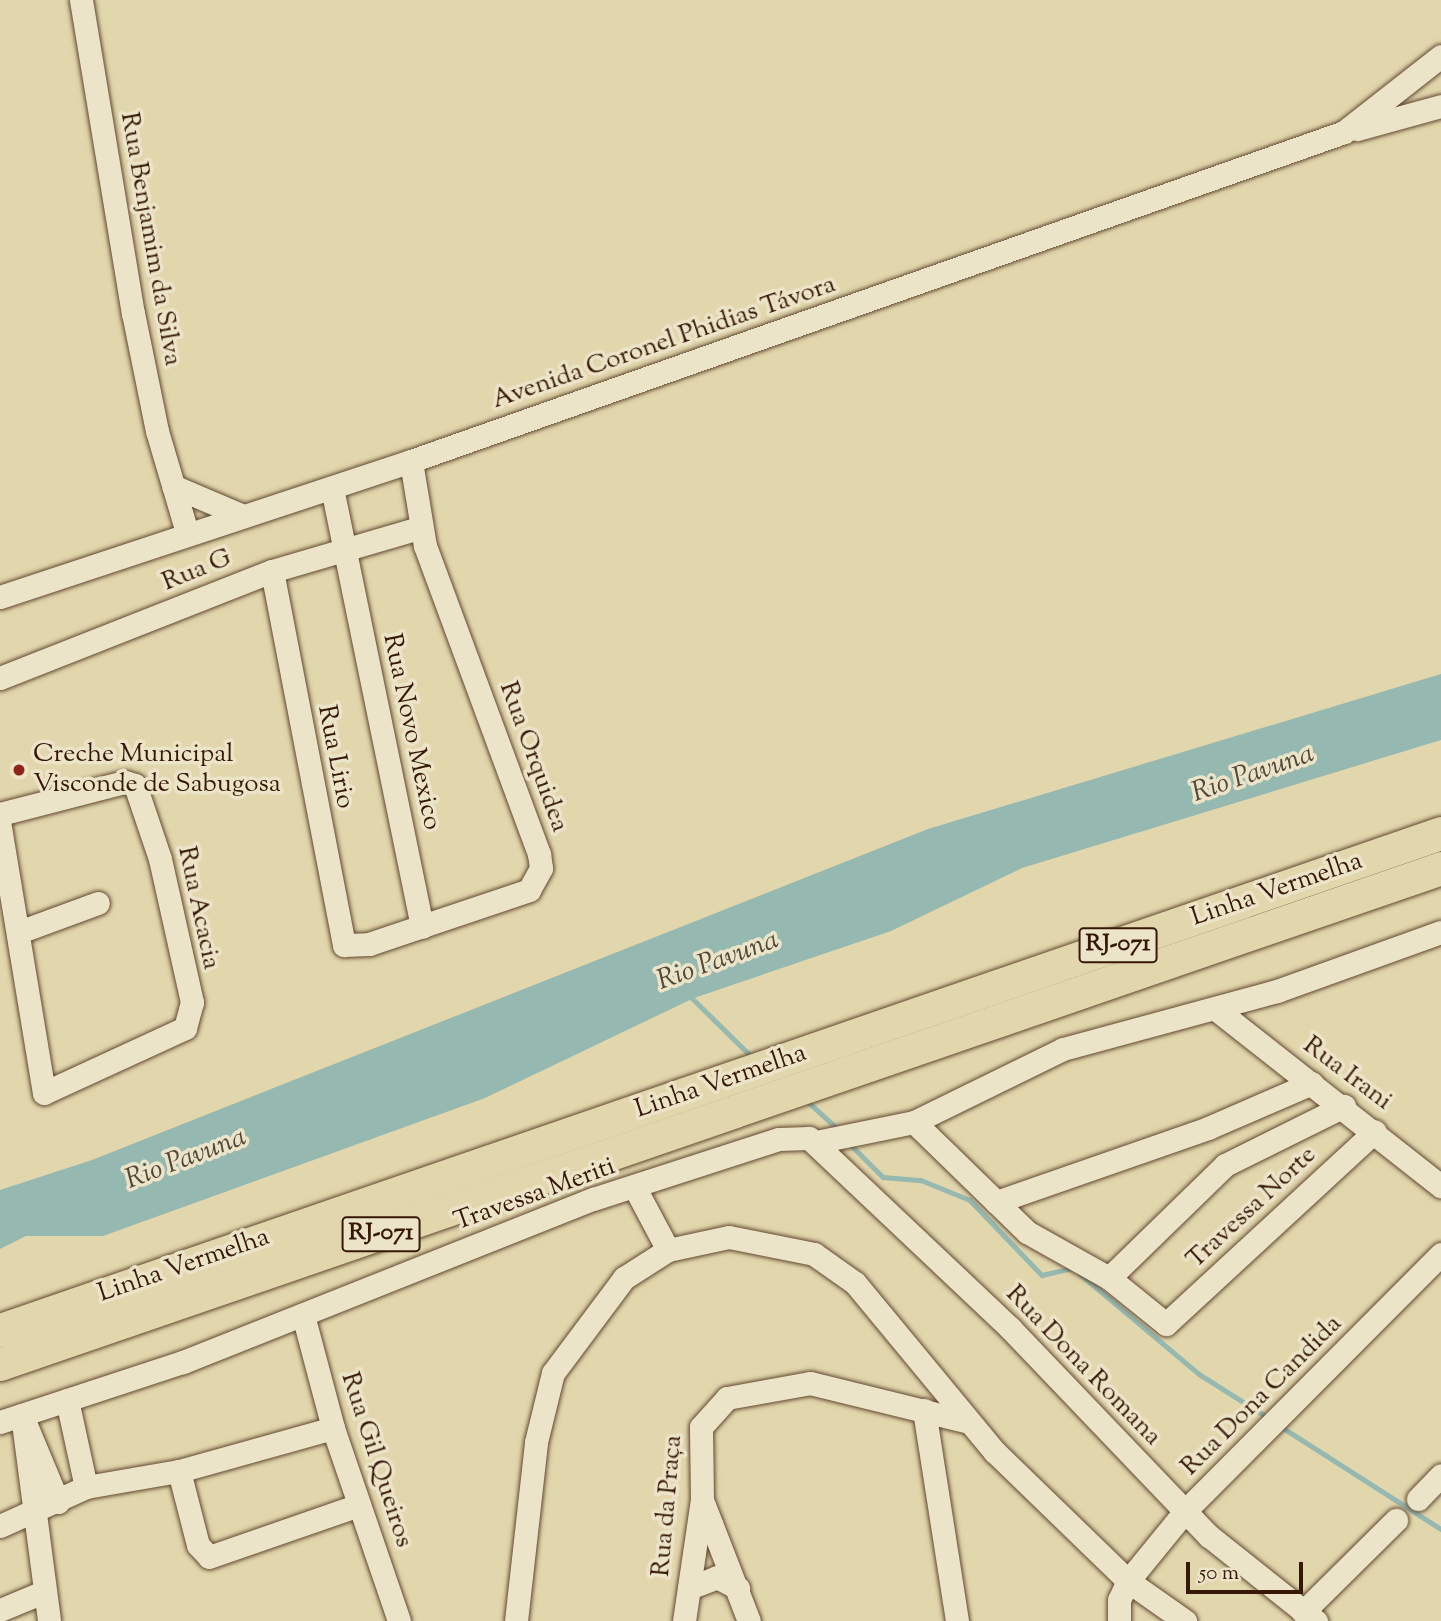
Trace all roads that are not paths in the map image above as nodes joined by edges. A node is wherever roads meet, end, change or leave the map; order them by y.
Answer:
1 (81, 0) edge
2 (1441, 56) edge
3 (1441, 106) edge
4 (1344, 132) junction
5 (411, 461) junction
6 (173, 486) junction
7 (332, 488) junction
8 (241, 514) junction
9 (419, 527) junction
10 (187, 532) junction
11 (345, 548) junction
12 (272, 571) junction
13 (0, 597) edge
14 (0, 678) edge
15 (0, 814) edge
16 (0, 827) edge
17 (1441, 833) edge
18 (1441, 868) edge
19 (98, 903) dead end
20 (422, 927) junction
21 (19, 932) junction
22 (1440, 934) edge
23 (351, 950) joint
24 (1217, 1010) junction
25 (1312, 1083) junction
26 (1344, 1106) junction
27 (914, 1122) junction
28 (1375, 1131) junction
29 (824, 1140) junction
30 (1441, 1186) edge
31 (635, 1188) junction
32 (996, 1202) junction
33 (668, 1250) junction
34 (1441, 1254) edge
35 (1109, 1278) junction
36 (303, 1315) junction
37 (0, 1330) edge
38 (0, 1364) edge
39 (67, 1400) junction
40 (924, 1410) junction
41 (22, 1415) junction
42 (965, 1421) junction
43 (0, 1422) edge
44 (333, 1428) junction
45 (179, 1471) junction
46 (1441, 1475) edge
47 (86, 1487) junction
48 (702, 1499) junction
49 (1418, 1499) dead end
50 (58, 1502) junction
51 (359, 1505) junction
52 (1185, 1511) junction
53 (30, 1516) junction
54 (1396, 1520) dead end
55 (0, 1526) edge
56 (1128, 1581) junction
57 (689, 1588) junction
58 (738, 1588) junction
59 (41, 1593) junction
60 (0, 1610) edge
61 (1309, 1616) edge
62 (49, 1621) edge
63 (399, 1621) edge
64 (516, 1621) edge
65 (684, 1621) edge
66 (750, 1621) edge
67 (957, 1621) edge
68 (1119, 1621) edge
69 (1185, 1621) edge

1 - 6 street, Rua Benjamim da Silva
2 - 4 street, Avenida Coronel Phidias Távora
3 - 4 street, Avenida Coronel Phidias Távora
4 - 5 street, Avenida Coronel Phidias Távora
5 - 7 street, Avenida Coronel Phidias Távora
5 - 9 street, Rua Orquidea
6 - 8 street
6 - 10 street, Rua Benjamim da Silva
7 - 8 street, Avenida Coronel Phidias Távora
7 - 11 street
8 - 10 street, Avenida Coronel Phidias Távora
9 - 11 street, Rua G
9 - 20 street, Rua Orquidea
10 - 13 street, Avenida Coronel Phidias Távora
11 - 12 street, Rua G
11 - 20 street, Rua Novo Mexico
12 - 14 street, Rua G
12 - 23 street, Rua Lirio
15 - 21 street, Rua Acacia
16 - 21 street
17 - 37 highway, Linha Vermelha / RJ-071
18 - 38 highway, Linha Vermelha / RJ-071
19 - 21 street
20 - 23 street, Rua Orquidea
22 - 24 street, Travessa Meriti
24 - 25 street, Rua Irani
24 - 27 street, Travessa Meriti
25 - 26 street, Rua Irani
25 - 32 street
26 - 28 street, Rua Irani
26 - 35 street
27 - 29 street, Travessa Meriti
27 - 32 street
28 - 30 street, Rua Irani
28 - 35 street, Travessa Norte
29 - 31 street, Travessa Meriti
29 - 52 street, Rua Dona Romana
31 - 33 street
31 - 36 street, Travessa Meriti
32 - 35 street
33 - 42 street
33 - 64 street
34 - 52 street, Rua Dona Candida
36 - 39 street, Travessa Meriti
36 - 44 street, Rua Gil Queiros
39 - 41 street, Travessa Meriti
39 - 47 street
40 - 42 street, Rua da Praça
40 - 48 street, Rua da Praça
40 - 67 street
41 - 43 street, Travessa Meriti
41 - 50 street
41 - 53 street
42 - 56 street
44 - 45 street
44 - 51 street, Rua Gil Queiros
45 - 47 street
45 - 51 street
46 - 49 street
47 - 50 street
48 - 57 street, Rua da Praça
48 - 58 street
50 - 53 street
51 - 63 street, Rua Gil Queiros
52 - 56 street, Rua Dona Candida
52 - 61 street, Rua Dona Romana
53 - 55 street
53 - 59 street
54 - 61 street
56 - 68 street
56 - 69 street
57 - 58 street
57 - 65 street, Rua da Praça
58 - 66 street
59 - 60 street
59 - 62 street

